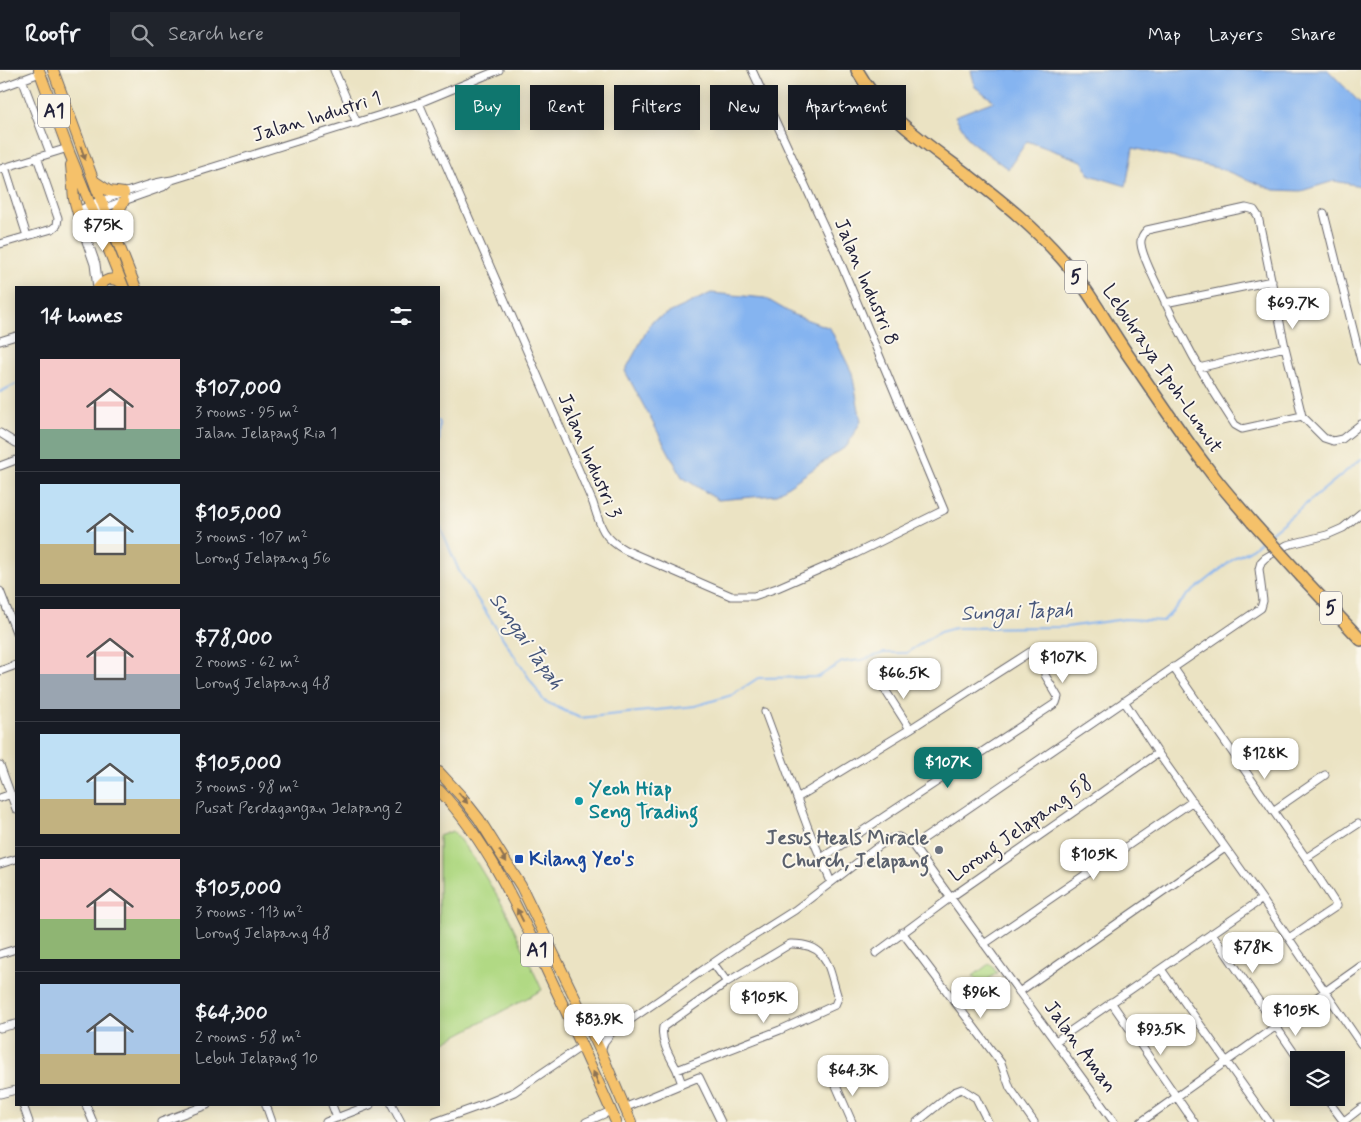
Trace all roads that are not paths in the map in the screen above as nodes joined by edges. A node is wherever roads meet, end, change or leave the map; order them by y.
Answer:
1 (53, 70) edge
2 (334, 70) edge
3 (499, 70) edge
4 (752, 70) edge
5 (857, 70) edge
6 (39, 71) edge
7 (22, 79) junction
8 (1, 86) edge
9 (419, 103) junction
10 (357, 123) junction
11 (68, 150) junction
12 (50, 154) junction
13 (37, 157) junction
14 (2, 168) edge
15 (93, 180) junction
16 (124, 197) junction
17 (98, 206) junction
18 (1324, 213) dead end
19 (80, 221) junction
20 (114, 233) junction
21 (28, 236) junction
22 (0, 244) edge
23 (1272, 281) junction
24 (123, 285) edge
25 (98, 286) edge
26 (98, 286) edge
27 (100, 286) edge
28 (135, 286) edge
29 (1165, 303) junction
30 (15, 336) edge
31 (0, 341) edge
32 (1285, 347) junction
33 (1361, 361) edge
34 (1199, 368) junction
35 (1302, 416) junction
36 (1361, 424) edge
37 (0, 433) edge
38 (15, 442) edge
39 (15, 460) edge
40 (0, 466) edge
41 (944, 510) joint
42 (1361, 513) edge
43 (0, 591) edge
44 (15, 629) edge
45 (1361, 640) edge
46 (1030, 652) dead end
47 (15, 665) edge
48 (1173, 667) junction
49 (0, 672) edge
50 (1045, 676) dead end
51 (880, 682) dead end
52 (1124, 701) junction
53 (766, 712) dead end
54 (910, 729) junction
55 (1158, 753) junction
56 (0, 765) edge
57 (440, 773) edge
58 (1325, 775) dead end
59 (440, 791) edge
60 (11, 794) junction
61 (0, 798) edge
62 (798, 798) junction
63 (1193, 801) junction
64 (15, 806) edge
65 (1273, 811) junction
66 (1358, 824) dead end
67 (913, 846) junction
68 (1226, 848) junction
69 (1306, 858) junction
70 (15, 859) edge
71 (820, 859) junction
72 (0, 864) edge
73 (831, 882) junction
74 (950, 898) junction
75 (1262, 899) junction
76 (902, 932) junction
77 (1212, 933) junction
78 (1289, 938) junction
79 (984, 944) junction
80 (15, 949) edge
81 (876, 952) dead end
82 (0, 954) edge
83 (713, 963) junction
84 (1361, 966) edge
85 (1161, 969) junction
86 (727, 982) junction
87 (1020, 992) junction
88 (1324, 992) junction
89 (1110, 1002) junction
90 (15, 1024) edge
91 (1275, 1027) junction
92 (0, 1028) edge
93 (591, 1031) junction
94 (611, 1034) junction
95 (1056, 1041) junction
96 (1361, 1044) edge
97 (582, 1046) junction
98 (1292, 1051) edge
99 (601, 1052) junction
100 (1226, 1061) junction
101 (677, 1070) junction
102 (834, 1081) dead end
103 (682, 1084) junction
104 (15, 1090) edge
105 (0, 1094) edge
106 (1176, 1097) junction
107 (23, 1106) edge
108 (86, 1106) edge
109 (204, 1106) edge
110 (266, 1106) edge
111 (332, 1106) edge
112 (368, 1106) edge
113 (393, 1106) edge
114 (1332, 1106) edge
115 (624, 1108) junction
116 (1361, 1108) edge
117 (611, 1111) junction
118 (338, 1118) junction
119 (29, 1122) edge
120 (93, 1122) edge
121 (161, 1122) edge
122 (272, 1122) edge
123 (326, 1122) edge
124 (401, 1122) edge
125 (435, 1122) edge
126 (586, 1122) edge
127 (616, 1122) edge
128 (631, 1122) edge
129 (721, 1122) edge
130 (852, 1122) edge
131 (917, 1122) edge
132 (988, 1122) edge
133 (1034, 1122) edge
134 (1114, 1122) edge
135 (1141, 1122) edge
136 (1194, 1122) edge
137 (1269, 1122) edge
138 (1344, 1122) edge

1 -> 15 main road, A1
2 - 10 street
3 - 9 street, Jalan Industri 1
4 - 41 street, Jalan Industri 8
5 - 45 highway, Lebuhraya Ipoh-Lumut / 5, bridge
6 - 7 street
6 - 11 main road, A1
7 - 8 street
7 - 12 street
9 - 10 street, Jalan Industri 1
9 - 41 street, Jalan Industri 3
10 - 16 street, Jalan Industri 1
11 - 12 street
11 - 17 main road, A1
11 - 19 main road
12 - 13 street
13 - 14 street
13 - 21 street
14 - 21 street
15 - 16 main road
15 - 17 main road, A1
16 - 17 street, Jalan Industri 1
16 - 20 main road
17 - 19 street
17 - 20 main road, A1
17 - 24 main road, A1
17 - 25 street
18 - 33 street
19 - 26 street
20 - 28 main road, A1
21 - 22 street
23 - 29 street
23 - 29 street
23 - 32 street
24 - 27 main road
29 - 34 street
30 - 31 street
32 - 34 street
32 - 35 street
34 - 35 street
35 - 36 street
37 - 38 street
39 - 40 street
42 - 48 street
43 - 44 street
46 - 54 street
47 - 49 street
48 - 52 street
48 - 65 street
50 - 71 street
51 - 54 street
52 - 55 street
52 - 67 street
53 - 62 street
54 - 62 street
55 - 63 street
55 - 74 street, Lorong Jelapang 58
56 - 60 street
57 -> 93 main road, A1
58 - 65 street
97 -> 59 main road, A1
60 - 61 street
60 - 64 street
62 - 71 street
63 - 68 street
63 - 79 street
65 - 69 street
66 - 69 street
67 - 73 street
67 - 74 street, Jalan Aman
68 - 75 street
68 - 87 street
69 - 78 street
70 - 72 street
71 - 73 street
73 - 83 street
74 - 76 street, Lorong Jelapang 58
74 - 79 street, Jalan Aman
75 - 77 street
75 - 78 street
76 - 81 street, Lorong Jelapang 58
76 - 133 street
77 - 85 street
77 - 91 street
78 - 88 street
79 - 87 street, Jalan Aman
80 - 82 street
83 - 86 street
83 - 94 street
84 - 88 street
85 - 89 street
85 - 100 street
86 - 101 street
86 - 101 street
87 - 95 street, Jalan Aman
88 - 91 street
88 - 96 street
89 - 95 street
89 - 106 street
90 - 92 street
91 - 98 street
91 - 100 street
93 - 94 street
93 - 99 main road, A1
94 - 99 street
95 - 134 street, Jalan Aman
117 -> 97 main road, A1
97 - 125 street
99 - 115 main road, A1
100 - 106 street
100 - 137 street
101 - 103 street
102 - 130 street
103 - 115 street
103 - 129 street
104 - 105 street
106 - 135 street
106 - 136 street
107 - 119 street
108 - 120 street
109 - 121 street
110 - 122 street
111 - 118 street
112 - 118 street
113 - 124 street
114 - 138 street
115 - 128 main road, A1
116 - 138 street
117 - 126 street
117 - 127 main road, A1
118 - 123 street
131 - 132 street

